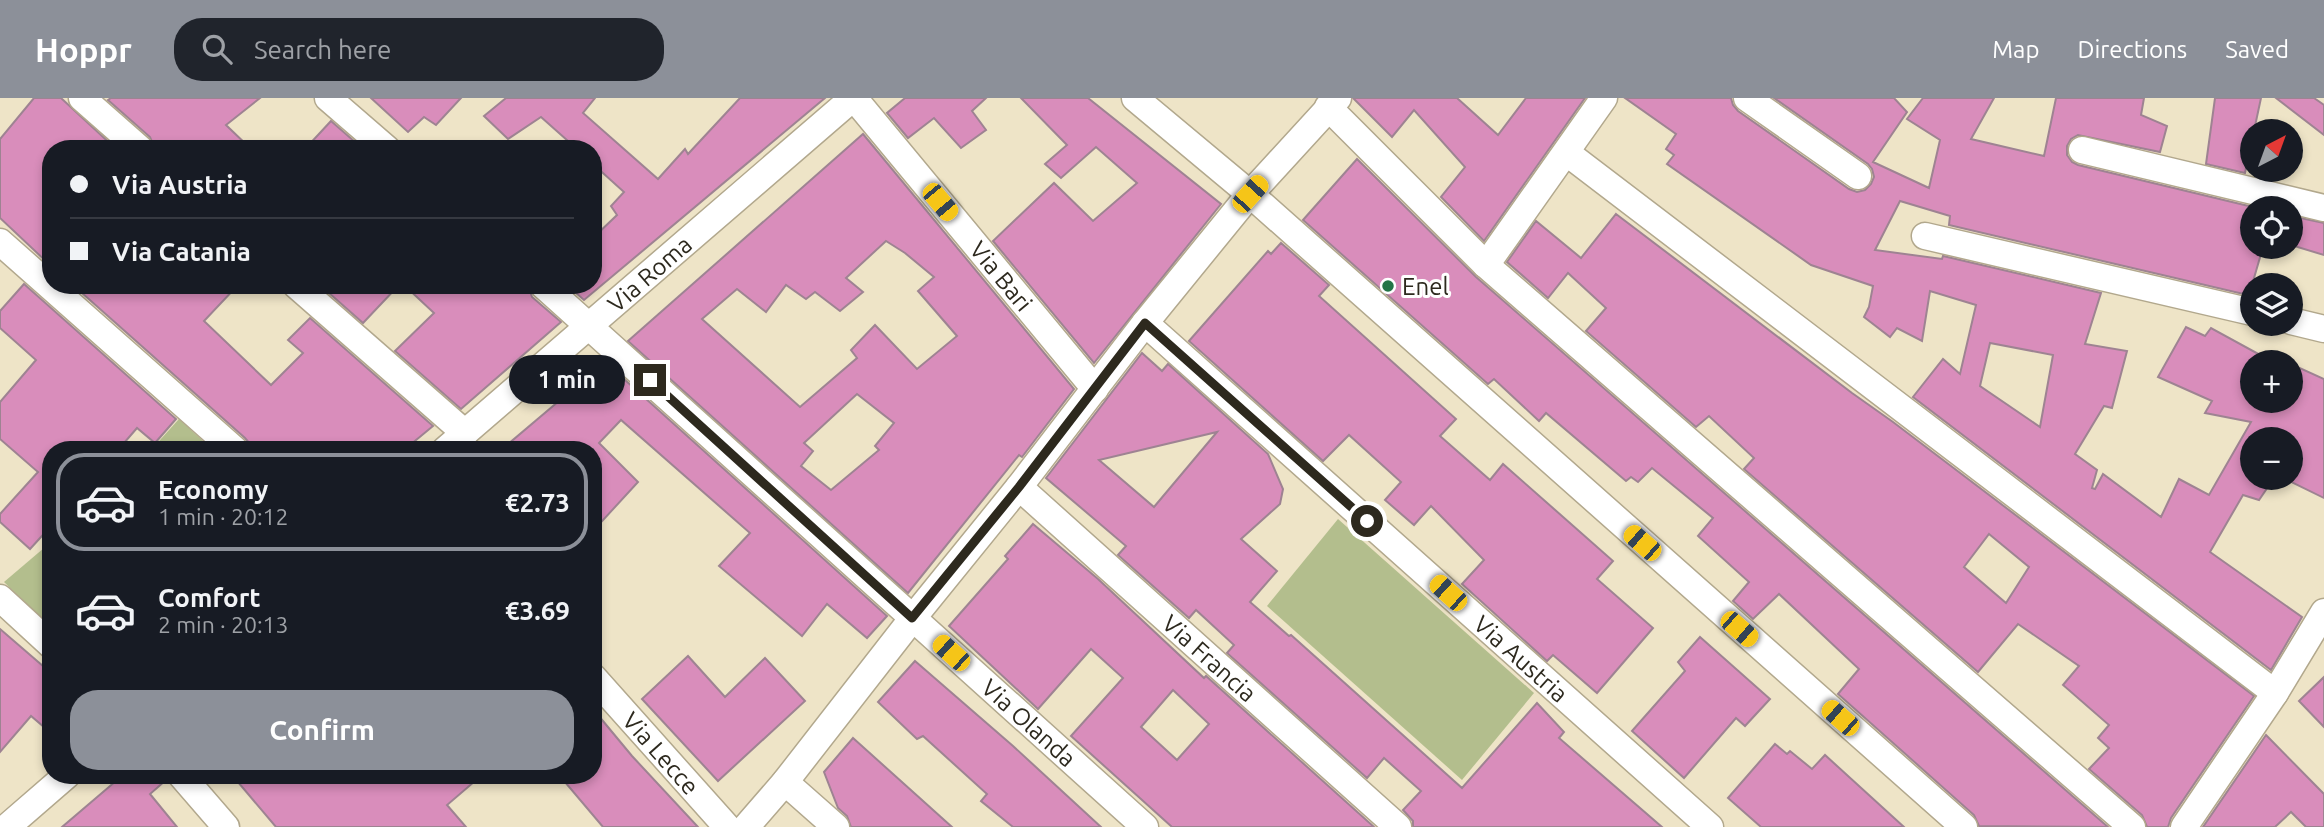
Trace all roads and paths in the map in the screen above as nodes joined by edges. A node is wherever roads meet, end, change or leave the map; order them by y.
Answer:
1 (82, 98) edge
2 (328, 98) edge
3 (853, 98) edge
4 (1135, 98) edge
5 (1604, 98) edge
6 (1747, 98) edge
7 (1333, 103) edge
8 (130, 140) edge
9 (377, 140) edge
10 (2081, 150) dead end
11 (1567, 153) junction
12 (1858, 176) dead end
13 (1250, 194) junction
14 (2324, 208) edge
15 (1925, 236) dead end
16 (0, 242) edge
17 (1486, 265) junction
18 (42, 279) edge
19 (59, 294) edge
20 (306, 294) edge
21 (553, 294) edge
22 (2240, 309) edge
23 (1145, 323) junction
24 (2303, 324) edge
25 (589, 325) junction
26 (2324, 329) edge
27 (1095, 389) junction
28 (465, 433) junction
29 (225, 441) edge
30 (456, 441) edge
31 (1019, 487) junction
32 (0, 598) edge
33 (2324, 612) edge
34 (912, 618) junction
35 (42, 637) edge
36 (602, 687) edge
37 (2275, 693) junction
38 (785, 782) junction
39 (57, 784) edge
40 (189, 784) edge
41 (7, 827) edge
42 (226, 827) edge
43 (727, 827) edge
44 (746, 827) edge
45 (836, 827) edge
46 (1145, 827) edge
47 (1398, 827) edge
48 (1710, 827) edge
49 (1964, 827) edge
50 (2132, 827) edge
51 (2184, 827) edge

1 - 8 street
2 - 9 street
3 - 25 street, Via Roma
3 - 27 street, Via Bari
4 - 13 street
5 - 11 street
6 - 12 street
7 - 13 street
7 - 17 street
10 - 14 street
11 - 17 street
11 - 37 street
13 - 23 street
13 - 49 street
15 - 22 street
16 - 18 street
17 - 50 street
19 - 29 street
20 - 28 street
21 - 25 street, Via Olanda
23 - 27 street
23 - 48 street, Via Austria
24 - 26 street
25 - 28 street, Via Roma
25 - 34 street, Via Olanda
27 - 31 street
28 - 30 street, Via Roma
31 - 34 street
31 - 47 street, Via Francia
32 - 35 street
33 - 37 street
34 - 38 street
34 - 46 street, Via Olanda
36 - 43 street, Via Lecce
37 - 51 street
38 - 44 street
38 - 45 street
39 - 41 street
40 - 42 street

